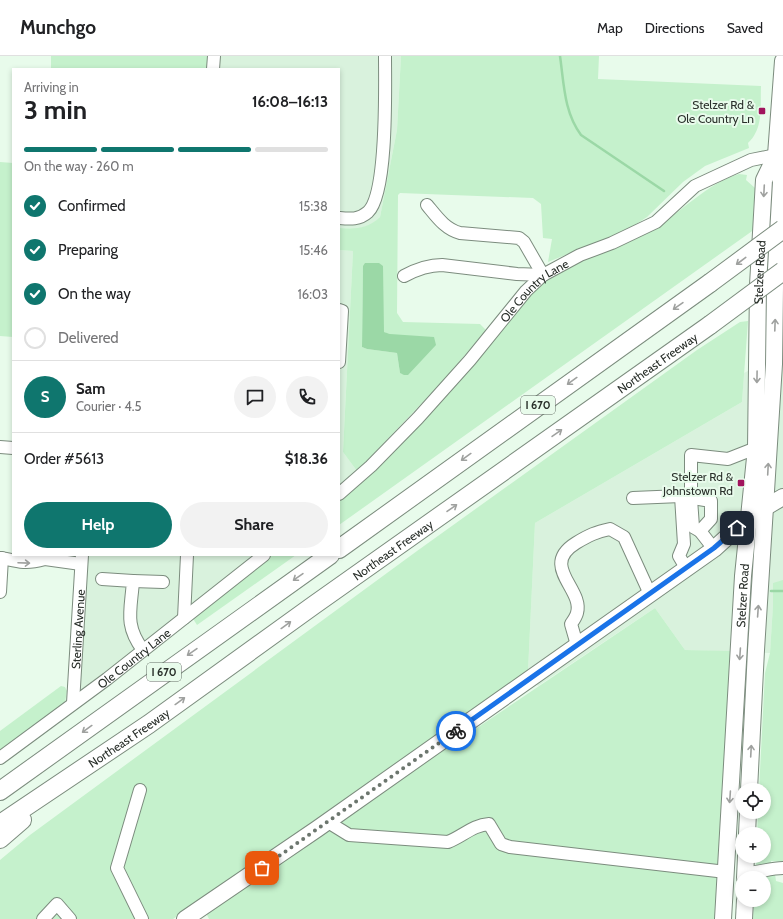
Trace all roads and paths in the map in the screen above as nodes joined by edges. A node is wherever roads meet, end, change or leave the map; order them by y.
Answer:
1 (214, 56) edge
2 (385, 56) edge
3 (783, 61) edge
4 (213, 68) edge
5 (776, 155) junction
6 (427, 205) dead end
7 (340, 218) edge
8 (783, 229) edge
9 (783, 271) edge
10 (543, 275) junction
11 (404, 276) dead end
12 (340, 310) edge
13 (340, 345) edge
14 (778, 364) edge
15 (0, 447) edge
16 (12, 448) edge
17 (756, 448) junction
18 (340, 493) edge
19 (686, 497) junction
20 (783, 497) edge
21 (633, 498) dead end
22 (766, 508) junction
23 (749, 517) junction
24 (700, 531) junction
25 (340, 548) edge
26 (714, 548) junction
27 (187, 556) edge
28 (263, 556) edge
29 (329, 556) edge
30 (5, 557) edge
31 (41, 557) edge
32 (82, 559) edge
33 (686, 568) junction
34 (102, 579) dead end
35 (133, 581) junction
36 (163, 582) dead end
37 (0, 592) edge
38 (650, 594) junction
39 (184, 618) junction
40 (577, 645) junction
41 (143, 650) junction
42 (74, 703) junction
43 (149, 724) junction
44 (0, 758) edge
45 (749, 783) edge
46 (140, 790) dead end
47 (0, 791) edge
48 (328, 822) junction
49 (0, 824) edge
50 (0, 839) edge
51 (783, 868) edge
52 (762, 871) edge
53 (726, 872) junction
54 (745, 907) edge
55 (194, 917) edge
56 (43, 919) edge
57 (70, 919) edge
58 (142, 919) edge
59 (723, 919) edge
60 (744, 919) edge

1 - 4 street
2 - 7 street
3 - 5 main road, Stelzer Road
5 - 10 street, Ole Country Lane
14 -> 5 main road, Stelzer Road
5 -> 17 main road, Stelzer Road
6 - 10 street
8 -> 25 highway, I 670, bridge
43 -> 9 highway, Northeast Freeway / I 670, bridge
10 - 11 street
10 - 18 street, Ole Country Lane
12 - 13 street
22 -> 14 main road, Stelzer Road
15 - 16 street
17 - 19 street
17 - 23 main road, Stelzer Road
19 - 21 street
19 - 24 street
19 - 24 street
19 - 33 street
20 - 22 main road
22 - 23 main road
45 -> 22 main road, Stelzer Road
23 - 26 main road
23 -> 53 main road, Stelzer Road
24 - 26 street
26 - 33 main road
27 - 39 street
28 - 39 street, Ole Country Lane
29 -> 47 highway, I 670
30 -> 31 street
30 - 37 street
31 - 32 street
32 - 42 street, Sterling Avenue
33 - 38 main road
34 - 35 street
35 - 36 street
35 - 41 street
38 - 40 main road
38 - 40 street
39 - 41 street, Ole Country Lane
40 - 48 main road
41 - 42 street, Ole Country Lane
42 - 44 street, Ole Country Lane
43 - 49 highway, Northeast Freeway / I 670
43 - 50 highway
46 - 58 street
48 - 53 street
48 - 55 main road
51 - 52 street
53 - 59 main road, Stelzer Road
54 - 60 main road
56 - 57 street

